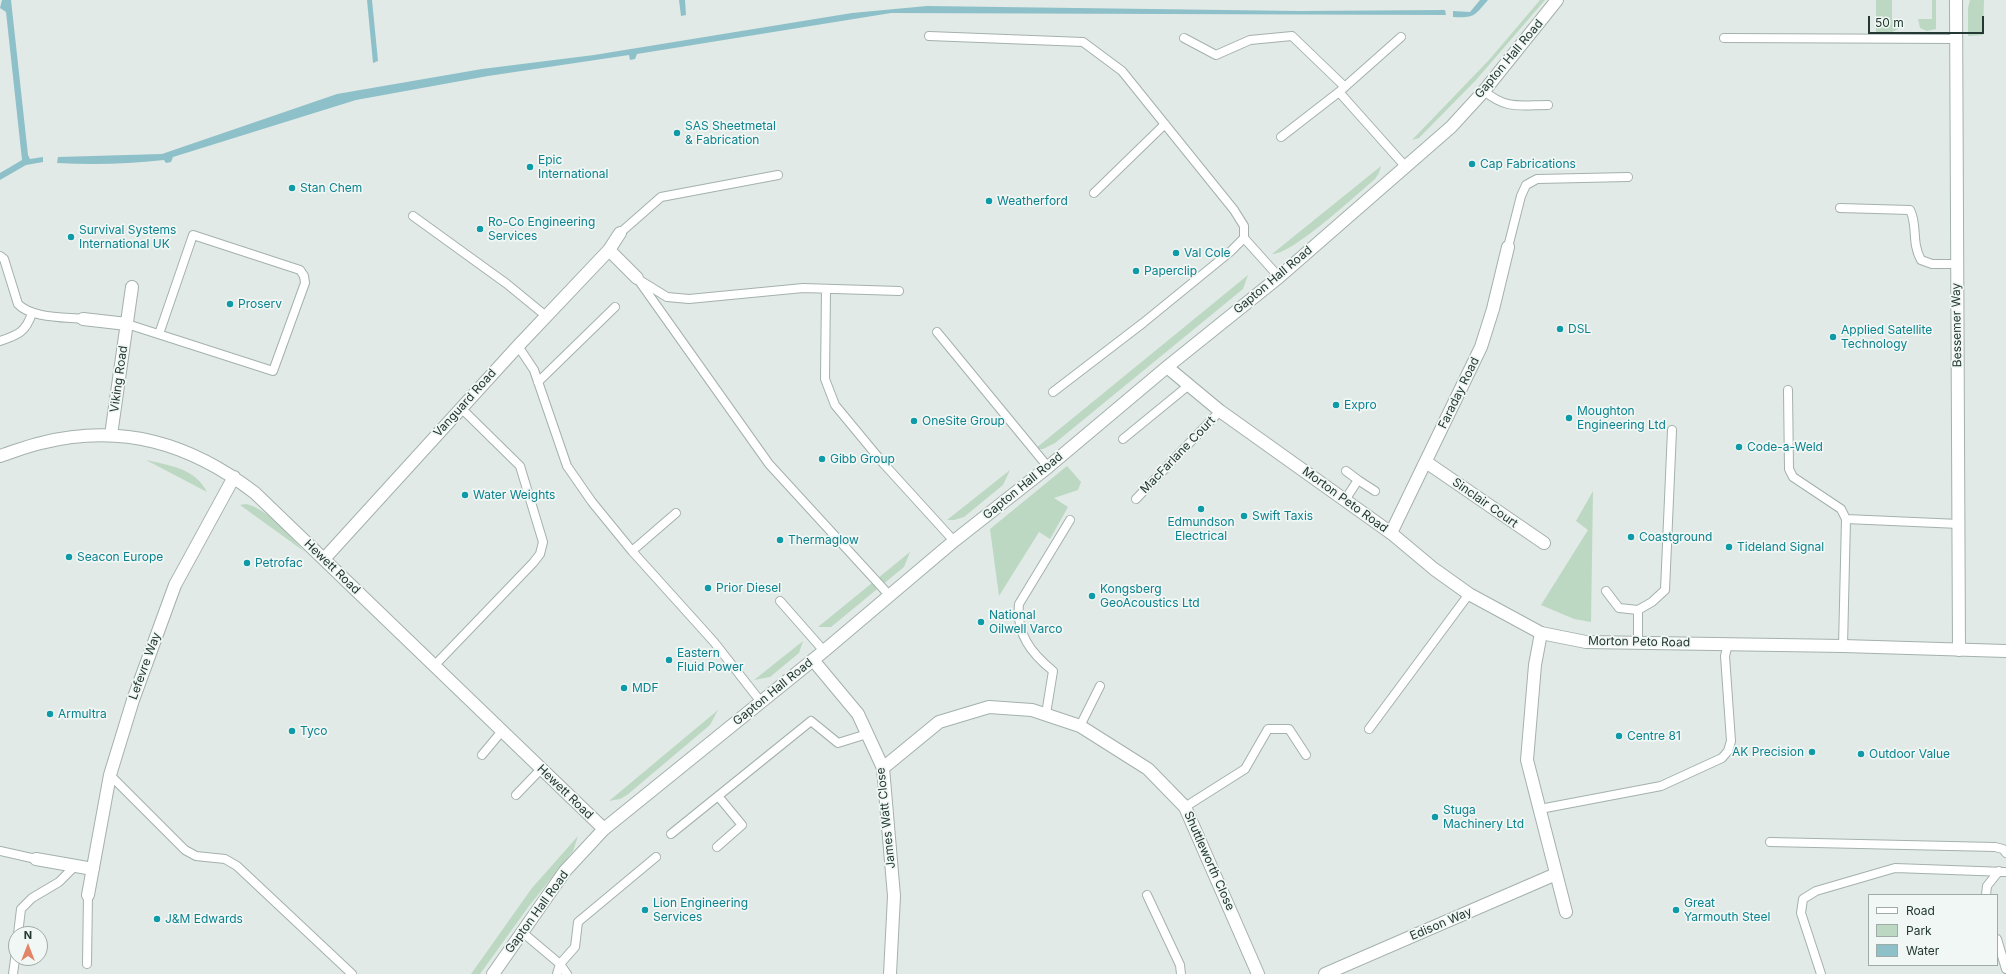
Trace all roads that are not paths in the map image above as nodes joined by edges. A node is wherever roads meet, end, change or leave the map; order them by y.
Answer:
1 (1558, 0) edge
2 (1956, 0) edge
3 (930, 36) dead end
4 (1400, 37) dead end
5 (1184, 38) dead end
6 (1724, 38) dead end
7 (1956, 39) junction
8 (1342, 90) junction
9 (1484, 91) junction
10 (1548, 105) dead end
11 (1165, 124) junction
12 (1281, 137) dead end
13 (1405, 166) junction
14 (778, 175) dead end
15 (1628, 177) dead end
16 (1094, 193) dead end
17 (1840, 208) dead end
18 (413, 216) dead end
19 (620, 233) joint
20 (1244, 238) junction
21 (1508, 247) joint
22 (609, 250) junction
23 (0, 256) edge
24 (1957, 264) junction
25 (1279, 277) junction
26 (637, 278) junction
27 (132, 287) dead end
28 (826, 289) junction
29 (899, 291) dead end
30 (615, 307) dead end
31 (32, 313) junction
32 (546, 316) junction
33 (83, 319) joint
34 (126, 324) junction
35 (938, 332) dead end
36 (159, 334) junction
37 (0, 341) edge
38 (518, 346) junction
39 (1167, 367) junction
40 (538, 382) junction
41 (1189, 385) junction
42 (1788, 390) dead end
43 (1053, 392) dead end
44 (461, 408) junction
45 (1220, 411) junction
46 (1672, 430) dead end
47 (111, 435) junction
48 (1123, 439) dead end
49 (0, 456) edge
50 (1426, 462) junction
51 (1048, 467) junction
52 (1346, 471) dead end
53 (234, 477) junction
54 (1358, 480) junction
55 (1375, 491) dead end
56 (1136, 499) dead end
57 (1345, 500) junction
58 (676, 513) dead end
59 (1846, 519) junction
60 (1070, 520) dead end
61 (1958, 524) junction
62 (1391, 533) junction
63 (954, 541) junction
64 (1544, 543) dead end
65 (632, 551) junction
66 (324, 559) junction
67 (1606, 591) dead end
68 (1469, 594) junction
69 (890, 596) junction
70 (780, 601) dead end
71 (1638, 610) junction
72 (1541, 632) junction
73 (1638, 643) junction
74 (1728, 644) junction
75 (1843, 646) junction
76 (1959, 650) junction
77 (824, 651) junction
78 (2006, 651) edge
79 (813, 660) junction
80 (434, 666) junction
81 (1100, 686) dead end
82 (761, 702) junction
83 (1046, 714) junction
84 (1080, 726) junction
85 (1369, 729) dead end
86 (502, 731) junction
87 (867, 734) junction
88 (482, 755) dead end
89 (1306, 755) dead end
90 (883, 768) junction
91 (541, 769) junction
92 (110, 775) junction
93 (516, 795) dead end
94 (718, 796) junction
95 (1185, 808) junction
96 (1540, 809) junction
97 (604, 829) junction
98 (671, 834) dead end
99 (1770, 842) dead end
100 (717, 847) dead end
101 (0, 851) edge
102 (2006, 853) edge
103 (656, 857) dead end
104 (36, 859) joint
105 (75, 866) junction
106 (93, 869) junction
107 (2002, 872) edge
108 (1556, 874) junction
109 (1986, 894) edge
110 (88, 895) joint
111 (1147, 895) dead end
112 (1566, 912) dead end
113 (19, 926) edge
114 (522, 932) junction
115 (1998, 942) edge
116 (86, 964) dead end
117 (560, 964) junction
118 (2006, 970) edge
119 (352, 974) edge
120 (492, 974) edge
121 (557, 974) edge
122 (567, 974) edge
123 (890, 974) edge
124 (1181, 974) edge
125 (1258, 974) edge
126 (1325, 974) edge
127 (1821, 974) edge

1 - 9 street, Gapton Hall Road
2 - 7 street, Bessemer Way
3 - 11 lane
4 - 8 lane
5 - 8 lane
6 - 7 lane
7 - 24 street, Bessemer Way
8 - 12 lane
8 - 13 lane
9 - 10 lane
9 - 13 street, Gapton Hall Road
11 - 16 lane
11 - 20 lane
13 - 25 street, Gapton Hall Road
14 - 19 lane
15 - 21 lane
17 - 24 lane
18 - 32 lane
19 - 22 street, Vanguard Road
20 - 25 lane
20 - 43 lane
21 - 50 street, Faraday Road
22 - 26 street
22 - 32 street, Vanguard Road
23 - 31 lane
24 - 61 street, Bessemer Way
25 - 39 street, Gapton Hall Road
26 - 28 lane
26 - 69 lane
27 - 34 street, Viking Road
28 - 29 lane
28 - 63 lane
30 - 40 lane
31 - 33 lane
31 - 37 lane
32 - 38 street, Vanguard Road
33 - 34 street
34 - 36 lane
34 - 47 street, Viking Road
35 - 51 lane
36 - 36 lane
38 - 40 lane
38 - 44 street, Vanguard Road
39 - 41 street, Morton Peto Road
39 - 51 street, Gapton Hall Road
40 - 65 lane
41 - 45 street, Morton Peto Road
41 - 48 lane
42 - 59 lane
44 - 66 street, Vanguard Road
44 - 80 lane
45 - 56 lane, MacFarlane Court
45 - 57 street, Morton Peto Road
46 - 71 lane
47 - 49 street, Hewett Road
47 - 53 street, Hewett Road
50 - 62 street, Faraday Road
50 - 64 street, Sinclair Court
51 - 63 street, Gapton Hall Road
52 - 54 lane
53 - 66 street, Hewett Road
53 - 92 street, Lefevre Way
54 - 55 lane
54 - 57 lane
57 - 62 street, Morton Peto Road
58 - 65 lane
59 - 61 lane
59 - 75 lane
60 - 83 lane
61 - 76 street, Bessemer Way
62 - 68 street, Morton Peto Road
63 - 69 street, Gapton Hall Road
65 - 82 lane
66 - 80 street, Hewett Road
67 - 71 lane
68 - 72 street, Morton Peto Road
68 - 85 lane
69 - 77 street, Gapton Hall Road
70 - 77 lane
71 - 73 lane
72 - 73 street, Morton Peto Road
72 - 96 street
73 - 74 street, Morton Peto Road
74 - 75 street, Morton Peto Road
74 - 96 lane
75 - 76 street, Morton Peto Road
76 - 78 street, Morton Peto Road
77 - 79 street, Gapton Hall Road
79 - 82 street, Gapton Hall Road
79 - 87 street, James Watt Close
80 - 86 street, Hewett Road
81 - 84 lane
82 - 97 street, Gapton Hall Road
83 - 84 street, Shuttleworth Close
83 - 90 street, Shuttleworth Close
84 - 95 street, Shuttleworth Close
86 - 88 lane
86 - 91 street, Hewett Road
87 - 90 street, James Watt Close
87 - 94 lane
89 - 95 lane
90 - 123 street, James Watt Close
91 - 93 lane
91 - 97 street, Hewett Road
92 - 106 street, Lefevre Way
92 - 119 lane
94 - 98 lane
94 - 100 lane
95 - 125 street, Shuttleworth Close
96 - 108 street
97 - 114 street, Gapton Hall Road
99 - 102 lane
101 - 104 lane
103 - 117 lane
104 - 105 street
105 - 106 street
105 - 113 lane
106 - 110 street, Lefevre Way
107 - 109 lane
107 - 127 lane
108 - 112 street
108 - 126 street, Edison Way
110 - 116 lane
111 - 124 lane
114 - 117 lane
114 - 120 street, Gapton Hall Road
115 - 118 lane
117 - 121 lane
117 - 122 lane

